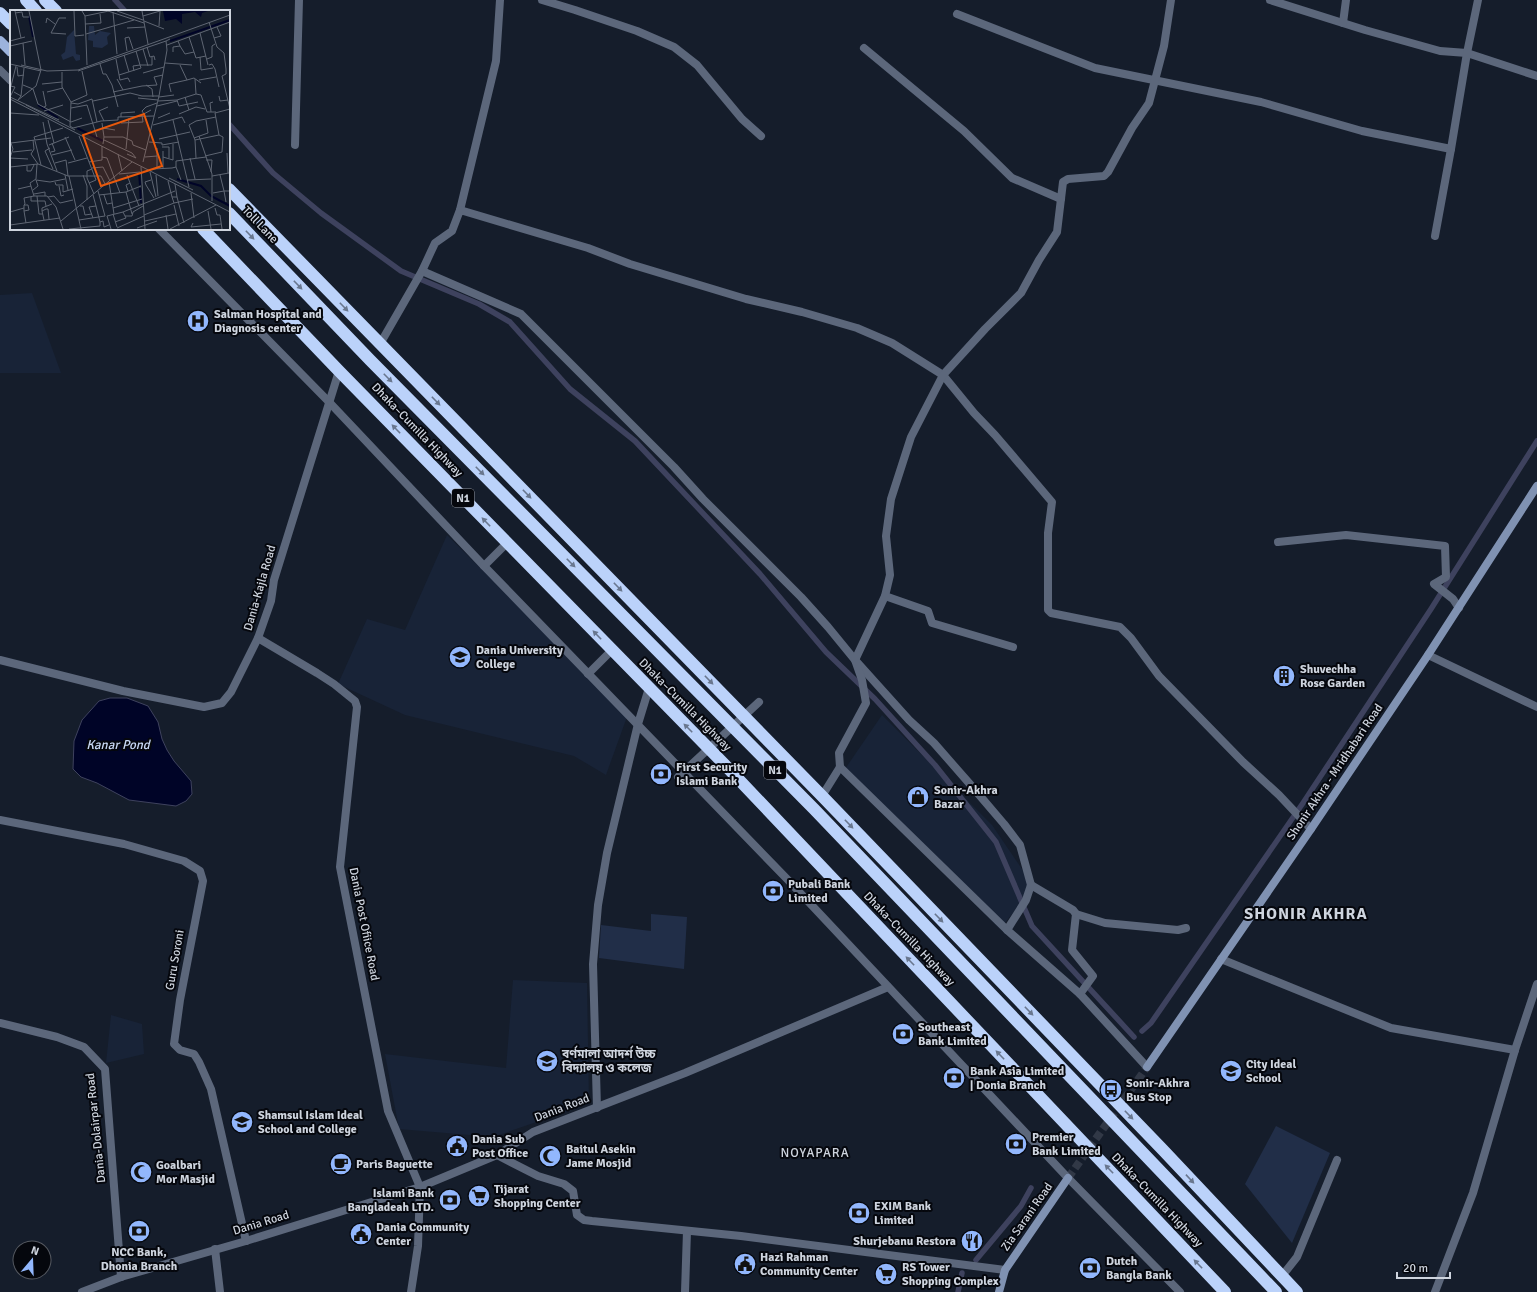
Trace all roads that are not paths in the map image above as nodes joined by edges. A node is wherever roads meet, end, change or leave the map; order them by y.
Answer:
1 (26, 0) edge
2 (45, 0) edge
3 (299, 0) edge
4 (500, 0) edge
5 (542, 0) edge
6 (1171, 0) edge
7 (1270, 0) edge
8 (1346, 0) edge
9 (1478, 0) edge
10 (35, 10) edge
11 (55, 10) edge
12 (0, 13) edge
13 (956, 14) dead end
14 (10, 23) edge
15 (1343, 23) junction
16 (0, 41) edge
17 (864, 48) dead end
18 (10, 51) edge
19 (1466, 53) junction
20 (0, 70) edge
21 (1537, 76) edge
22 (10, 80) edge
23 (1155, 81) junction
24 (760, 136) dead end
25 (295, 145) dead end
26 (1451, 149) junction
27 (230, 190) edge
28 (1061, 199) junction
29 (460, 210) junction
30 (230, 214) edge
31 (160, 230) edge
32 (204, 230) edge
33 (1434, 236) dead end
34 (271, 257) joint
35 (421, 271) junction
36 (380, 344) junction
37 (339, 371) junction
38 (943, 375) junction
39 (330, 403) junction
40 (1537, 486) edge
41 (1278, 542) dead end
42 (507, 543) junction
43 (484, 566) junction
44 (885, 596) junction
45 (1459, 608) junction
46 (258, 638) junction
47 (1013, 647) dead end
48 (612, 650) junction
49 (1428, 655) junction
50 (0, 660) edge
51 (855, 660) junction
52 (588, 674) junction
53 (649, 688) junction
54 (759, 702) dead end
55 (1537, 707) edge
56 (638, 724) junction
57 (840, 766) junction
58 (681, 775) junction
59 (822, 796) junction
60 (0, 820) edge
61 (1311, 829) junction
62 (1031, 885) junction
63 (1076, 914) junction
64 (1186, 928) dead end
65 (1007, 930) junction
66 (1221, 959) junction
67 (1537, 984) edge
68 (888, 987) junction
69 (1080, 994) junction
70 (0, 1023) edge
71 (1515, 1050) junction
72 (1147, 1067) joint
73 (597, 1108) junction
74 (497, 1155) junction
75 (1337, 1160) dead end
76 (1068, 1178) junction
77 (420, 1188) junction
78 (687, 1231) junction
79 (246, 1241) junction
80 (215, 1249) junction
81 (1005, 1270) junction
82 (1282, 1276) junction
83 (121, 1277) junction
84 (82, 1292) edge
85 (220, 1292) edge
86 (411, 1292) edge
87 (685, 1292) edge
88 (999, 1292) edge
89 (1180, 1292) edge
90 (1225, 1292) edge
91 (1276, 1292) edge
92 (1296, 1292) edge
93 (1435, 1292) edge

1 - 10 highway
2 - 11 highway
3 - 25 street
4 - 29 street
5 - 24 street
6 - 23 street
7 - 15 street
8 - 15 street
9 - 19 street
12 - 14 highway
13 - 23 street
15 - 19 street
16 - 18 main road
17 - 28 street
19 - 21 street
19 - 26 street
20 - 22 street
23 - 26 street
23 - 28 street
26 - 33 street
27 -> 36 highway
28 - 38 street
29 - 35 street
29 - 38 street
30 -> 34 highway, Toll Lane
31 - 39 street
32 - 37 highway, Dhaka–Cumilla Highway / N1
34 -> 91 highway, Dhaka–Cumilla Highway / N1
35 - 36 street
35 - 51 street
36 -> 59 highway
37 - 39 street, Dania-Kajla Road
42 -> 37 highway, Dhaka–Cumilla Highway / N1
38 - 44 street
38 - 61 street
39 - 43 street
39 - 46 street, Dania-Kajla Road
40 - 45 main road, Shonir Akhra - Mridhabari Road
41 - 45 street
42 - 43 street
48 -> 42 highway, Dhaka–Cumilla Highway / N1
43 - 52 street
44 - 47 street
44 - 51 street
45 - 49 main road, Shonir Akhra - Mridhabari Road
46 - 50 street, Dania-Kajla Road
46 - 77 street, Dania Post Ofiice Road
48 - 52 street
48 - 53 highway, Dhaka–Cumilla Highway / N1
49 - 55 street
49 - 61 main road, Shonir Akhra - Mridhabari Road
51 - 57 street
51 - 62 street
52 - 56 street
53 - 56 street
90 -> 53 highway, Dhaka–Cumilla Highway / N1
54 - 58 street
56 - 58 street
56 - 73 street
57 - 59 street
57 - 65 street
58 - 68 street
59 -> 82 highway
60 - 79 street, Guru Soroni
61 - 66 main road, Shonir Akhra - Mridhabari Road
62 - 63 street
62 - 65 street
63 - 64 street
63 - 69 street
65 - 69 street
66 - 71 street
66 - 72 main road, Shonir Akhra - Mridhabari Road
67 - 71 street
68 - 73 street, Dania Road
68 - 76 street
69 - 72 street
70 - 83 street, Dania-Dolairpar Road
71 - 93 street
73 - 74 street, Dania Road
74 - 77 street, Dania Road
74 - 78 street
75 - 82 street
76 - 81 main road, Zia Sarani Road
76 - 89 street
77 - 79 street, Dania Road
77 - 86 street
78 - 81 street
78 - 87 street
79 - 80 street, Dania Road
80 - 83 street, Dania Road
80 - 85 street
81 - 88 main road, Zia Sarani Road
82 - 92 highway
83 - 84 street, Dania Road

